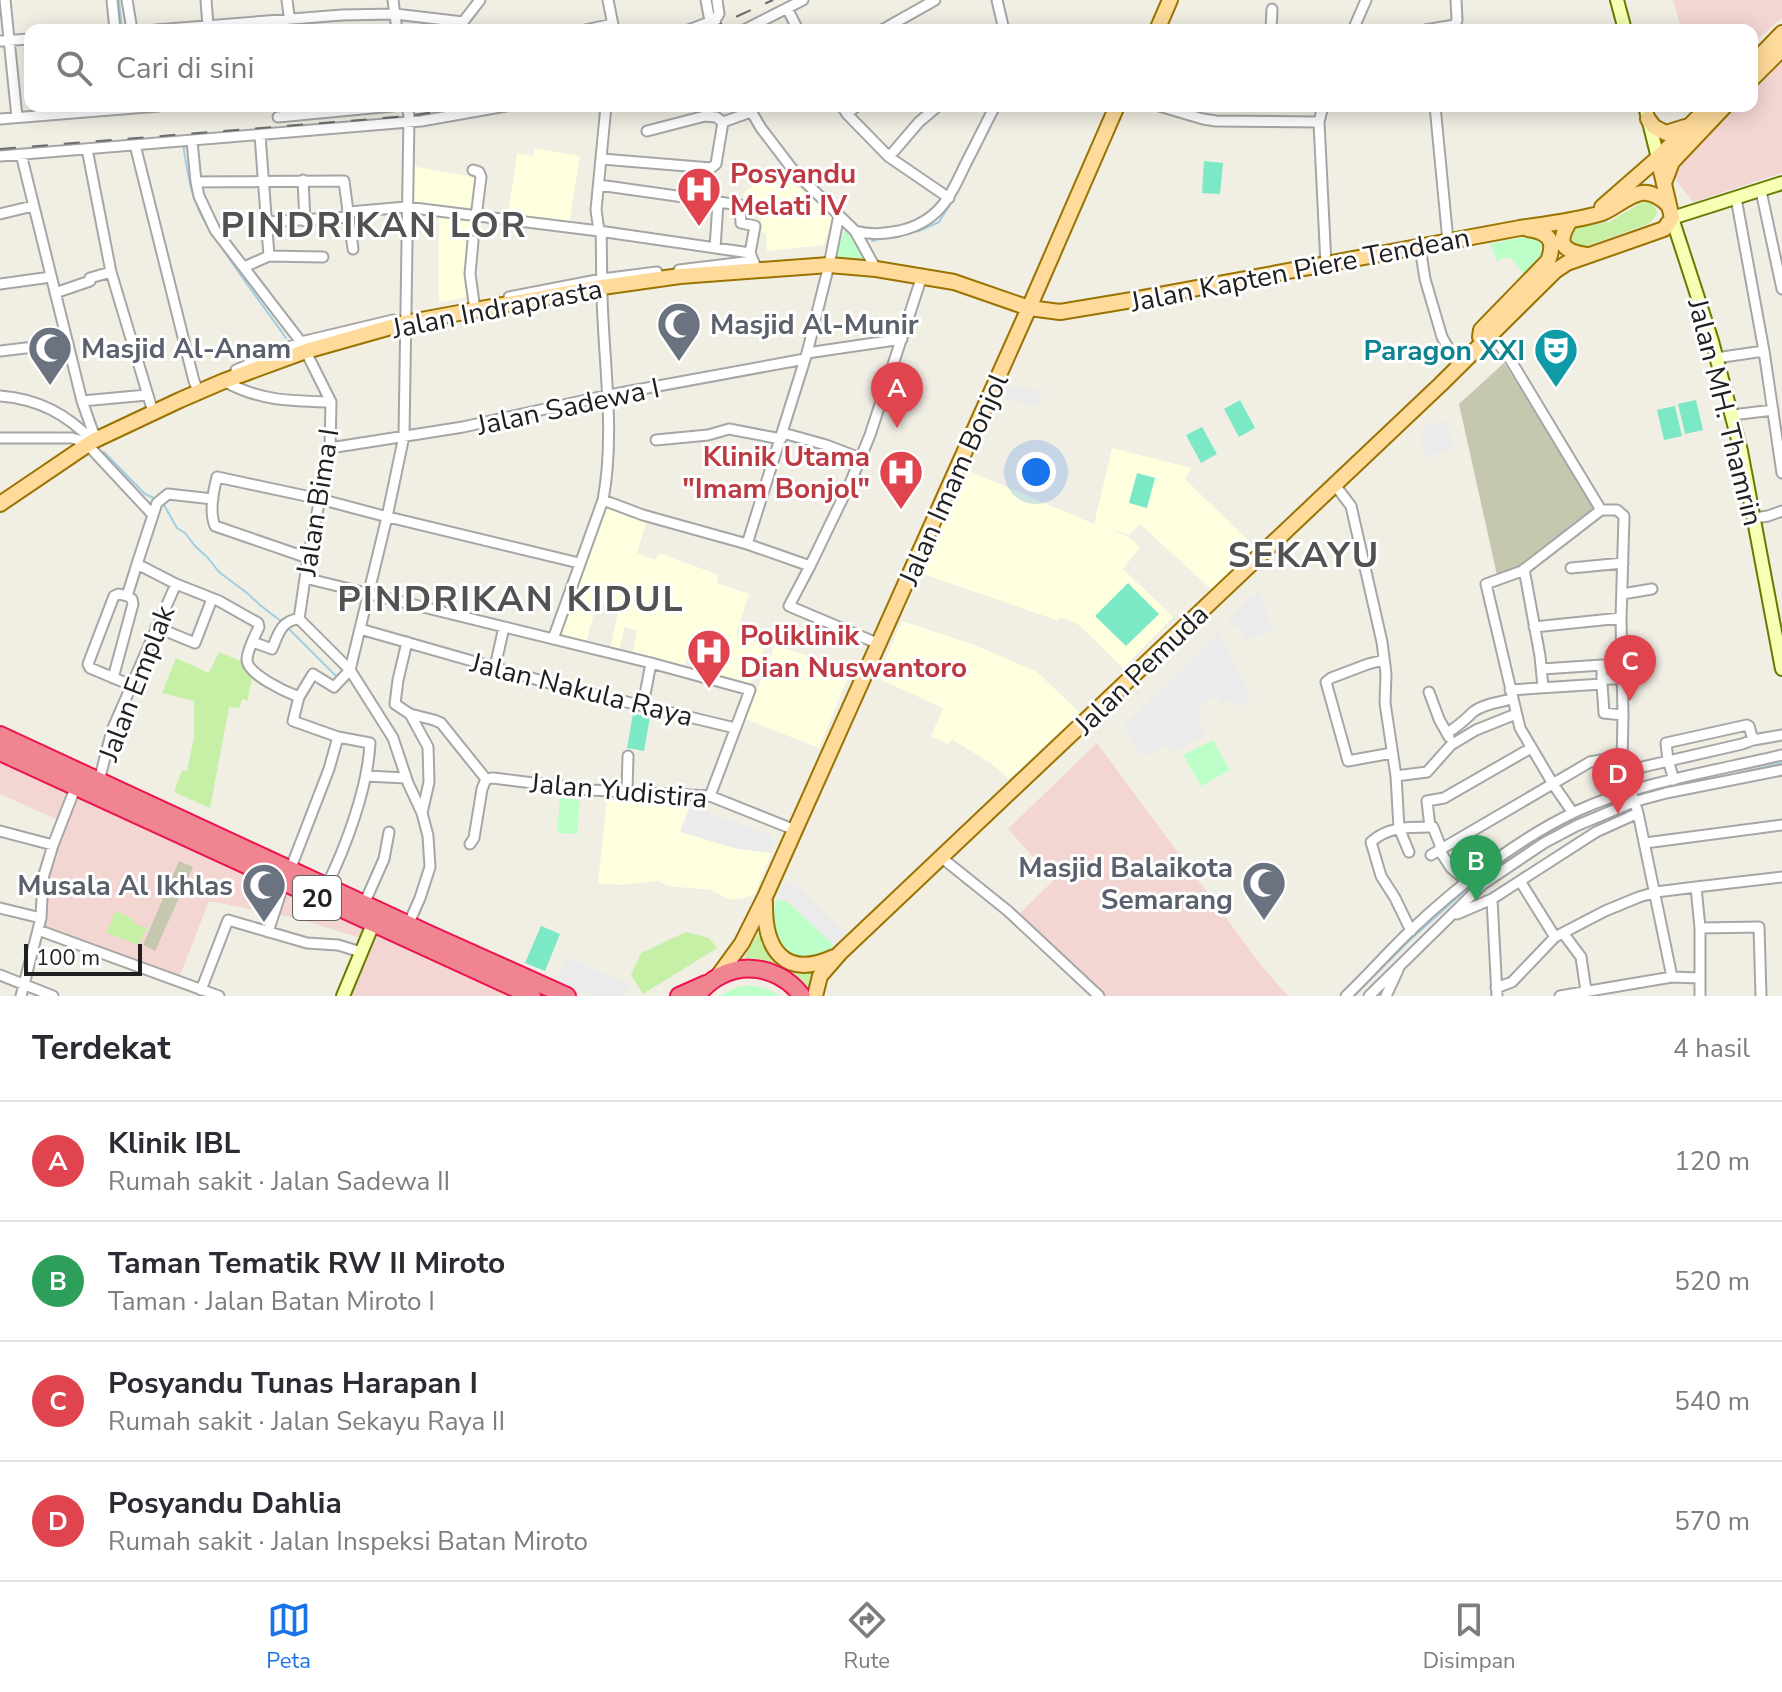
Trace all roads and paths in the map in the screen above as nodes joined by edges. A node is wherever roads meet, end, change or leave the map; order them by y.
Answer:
1 (5, 0) edge
2 (112, 0) edge
3 (127, 0) edge
4 (206, 0) edge
5 (287, 0) edge
6 (393, 0) edge
7 (480, 0) edge
8 (608, 0) edge
9 (706, 0) edge
10 (717, 0) edge
11 (803, 0) edge
12 (935, 0) edge
13 (997, 0) edge
14 (1170, 0) edge
15 (1366, 0) edge
16 (1456, 0) edge
17 (1617, 0) edge
18 (787, 8) junction
19 (1272, 9) dead end
20 (395, 14) junction
21 (114, 24) edge
22 (131, 24) edge
23 (208, 24) edge
24 (291, 24) edge
25 (296, 24) edge
26 (396, 24) edge
27 (451, 24) edge
28 (463, 24) edge
29 (612, 24) edge
30 (715, 24) edge
31 (716, 24) edge
32 (756, 24) edge
33 (795, 24) edge
34 (893, 24) edge
35 (1000, 24) edge
36 (1160, 24) edge
37 (1271, 24) edge
38 (1356, 24) edge
39 (1455, 24) edge
40 (1623, 24) edge
41 (1782, 33) edge
42 (24, 39) edge
43 (4, 40) edge
44 (1782, 49) edge
45 (1758, 58) edge
46 (1758, 73) edge
47 (70, 112) edge
48 (330, 112) edge
49 (408, 112) edge
50 (464, 112) edge
51 (606, 112) edge
52 (744, 112) edge
53 (752, 112) edge
54 (846, 112) edge
55 (931, 112) edge
56 (992, 112) edge
57 (1114, 112) edge
58 (1179, 112) edge
59 (1322, 112) edge
60 (1436, 112) edge
61 (1703, 112) edge
62 (1719, 112) edge
63 (1646, 113) edge
64 (17, 117) junction
65 (278, 117) dead end
66 (0, 119) edge
67 (409, 120) junction
68 (723, 122) junction
69 (1319, 122) junction
70 (1689, 125) junction
71 (647, 131) dead end
72 (260, 135) junction
73 (192, 141) junction
74 (135, 145) junction
75 (87, 149) junction
76 (21, 154) junction
77 (0, 156) edge
78 (889, 157) junction
79 (1658, 158) junction
80 (602, 159) junction
81 (699, 168) junction
82 (473, 170) dead end
83 (303, 180) junction
84 (263, 181) junction
85 (196, 182) junction
86 (1664, 183) junction
87 (599, 185) junction
88 (1781, 187) edge
89 (1761, 191) junction
90 (949, 198) junction
91 (1736, 198) junction
92 (696, 199) junction
93 (718, 203) junction
94 (33, 206) junction
95 (406, 207) junction
96 (1671, 212) junction
97 (0, 214) edge
98 (349, 215) junction
99 (839, 215) junction
100 (1593, 215) junction
101 (476, 217) junction
102 (305, 221) junction
103 (1570, 221) junction
104 (266, 222) junction
105 (1520, 228) junction
106 (600, 231) junction
107 (855, 231) junction
108 (473, 241) dead end
109 (1448, 241) junction
110 (1420, 247) junction
111 (715, 248) junction
112 (353, 249) dead end
113 (269, 256) junction
114 (1586, 256) junction
115 (323, 257) dead end
116 (753, 262) junction
117 (829, 265) junction
118 (1326, 265) junction
119 (244, 267) junction
120 (876, 269) junction
121 (111, 272) junction
122 (922, 276) junction
123 (51, 277) junction
124 (602, 283) junction
125 (0, 284) edge
126 (1782, 289) edge
127 (55, 293) junction
128 (1029, 308) junction
129 (475, 310) junction
130 (405, 320) junction
131 (1490, 334) junction
132 (902, 339) junction
133 (68, 343) junction
134 (304, 347) junction
135 (1478, 348) junction
136 (0, 351) edge
137 (1764, 351) junction
138 (806, 356) junction
139 (1716, 358) junction
140 (1459, 367) junction
141 (224, 381) junction
142 (198, 390) junction
143 (147, 395) junction
144 (609, 395) junction
145 (0, 396) edge
146 (82, 401) junction
147 (331, 402) junction
148 (152, 410) junction
149 (1773, 410) junction
150 (1732, 415) junction
151 (404, 436) junction
152 (782, 436) junction
153 (0, 438) edge
154 (92, 440) junction
155 (656, 440) dead end
156 (330, 448) junction
157 (860, 458) junction
158 (1782, 473) edge
159 (1335, 485) junction
160 (0, 496) edge
161 (213, 499) junction
162 (320, 499) junction
163 (603, 500) junction
164 (0, 504) edge
165 (1601, 510) junction
166 (1782, 511) edge
167 (153, 515) junction
168 (387, 517) junction
169 (1754, 518) junction
170 (747, 544) junction
171 (308, 558) junction
172 (579, 563) junction
173 (1623, 563) junction
174 (137, 564) junction
175 (810, 566) junction
176 (1571, 568) dead end
177 (1524, 569) junction
178 (305, 578) junction
179 (176, 584) junction
180 (1652, 589) dead end
181 (369, 593) junction
182 (1622, 594) junction
183 (127, 596) junction
184 (212, 599) junction
185 (1621, 618) junction
186 (299, 619) junction
187 (1778, 624) edge
188 (156, 627) junction
189 (504, 627) junction
190 (1534, 627) junction
191 (360, 629) junction
192 (553, 639) junction
193 (253, 642) junction
194 (407, 642) junction
195 (879, 644) junction
196 (1384, 660) junction
197 (651, 663) junction
198 (495, 667) junction
199 (1542, 669) junction
200 (1782, 669) edge
201 (350, 670) junction
202 (113, 678) junction
203 (1623, 679) junction
204 (1602, 681) junction
205 (133, 686) junction
206 (1543, 687) junction
207 (1429, 692) dead end
208 (1511, 695) junction
209 (299, 697) junction
210 (395, 704) junction
211 (643, 705) junction
212 (378, 713) junction
213 (410, 714) junction
214 (1516, 714) junction
215 (1623, 715) junction
216 (735, 728) junction
217 (1447, 733) junction
218 (0, 735) edge
219 (1782, 735) edge
220 (338, 737) junction
221 (1753, 740) junction
222 (1454, 743) junction
223 (1531, 748) junction
224 (0, 752) edge
225 (1392, 753) junction
226 (1782, 755) edge
227 (628, 756) dead end
228 (1668, 760) junction
229 (1623, 767) junction
230 (1782, 770) edge
231 (366, 776) junction
232 (1396, 776) junction
233 (406, 778) junction
234 (486, 779) junction
235 (1674, 780) junction
236 (99, 781) junction
237 (1553, 784) junction
238 (76, 786) junction
239 (627, 791) junction
240 (710, 796) junction
241 (1632, 796) junction
242 (422, 813) junction
243 (1573, 813) junction
244 (1638, 813) junction
245 (1782, 825) edge
246 (1430, 827) junction
247 (1399, 828) junction
248 (795, 830) junction
249 (0, 831) edge
250 (389, 832) dead end
251 (1645, 843) junction
252 (470, 844) dead end
253 (53, 845) junction
254 (1409, 852) dead end
255 (1438, 852) junction
256 (942, 858) junction
257 (287, 877) junction
258 (1782, 877) edge
259 (1520, 881) junction
260 (1468, 882) junction
261 (326, 887) junction
262 (1696, 887) junction
263 (1656, 892) junction
264 (765, 897) junction
265 (1492, 899) junction
266 (364, 904) junction
267 (0, 908) edge
268 (1450, 917) junction
269 (41, 918) junction
270 (373, 924) junction
271 (408, 925) junction
272 (1700, 928) junction
273 (38, 930) junction
274 (268, 932) junction
275 (1408, 934) junction
276 (1559, 935) junction
277 (361, 952) junction
278 (840, 953) junction
279 (1400, 966) junction
280 (0, 975) edge
281 (1672, 977) junction
282 (1699, 978) junction
283 (24, 985) junction
284 (707, 985) edge
285 (1586, 991) junction
286 (203, 992) edge
287 (1496, 992) edge
288 (1350, 995) edge
289 (21, 996) edge
290 (53, 996) edge
291 (219, 996) edge
292 (343, 996) edge
293 (532, 996) edge
294 (567, 996) edge
295 (679, 996) edge
296 (802, 996) edge
297 (815, 996) edge
298 (1099, 996) edge
299 (1369, 996) edge
300 (1386, 996) edge
301 (1560, 996) edge
302 (1700, 996) edge
303 (1761, 996) edge

1 - 43 street
2 - 21 street
3 - 22 street
4 - 23 street
5 - 24 street
6 - 20 street
7 - 28 street
8 - 29 street
9 - 30 street
10 - 31 street
11 - 18 street
12 - 34 street
13 - 35 street
14 - 36 main road
15 - 38 street
16 - 39 street
17 - 40 main road
18 - 32 street
18 - 33 street
19 - 37 street
20 - 25 street
20 - 26 street
20 - 27 street
41 - 45 main road
42 - 43 street
43 - 64 street
44 - 46 main road
47 - 64 street
48 - 65 street
49 - 67 street
50 - 67 street
51 - 80 street
52 - 68 street
53 - 99 street
54 - 78 street
55 - 78 street
56 - 90 street
57 - 128 main road, Jalan Imam Bonjol
58 - 69 street
59 - 69 street
60 - 109 street
61 - 70 main road
62 - 86 main road
63 - 70 main road
63 - 79 main road
64 - 66 street
67 - 72 street
67 - 95 street
68 - 71 street
68 - 81 street
69 - 118 street
70 - 79 main road
72 - 73 street
72 - 84 street
73 - 74 street
73 - 85 street, Jalan Bima I
74 - 75 street
74 - 142 street
75 - 76 street
75 - 121 street
76 - 77 street
76 - 94 street
78 - 90 street
79 - 86 main road, Jalan MH. Thamrin
79 - 100 main road
80 - 81 street
80 - 87 street
81 - 92 street
82 - 101 street
83 - 84 street
83 - 98 street
83 - 102 street
84 - 85 street
84 - 104 street
85 - 119 street, Jalan Bima I
86 - 96 main road, Jalan MH. Thamrin
87 - 92 street
87 - 106 street
88 - 89 main road
89 - 91 main road
89 - 126 street
90 - 107 street
91 - 96 main road
91 - 137 street
92 - 93 street
93 - 111 street
93 - 116 street
94 - 97 street
94 - 123 street
95 - 98 street
95 - 101 street
95 - 130 street
96 - 100 main road
96 - 114 main road, Jalan Pemuda
96 - 139 main road, Jalan MH. Thamrin
98 - 102 street
98 - 112 street
99 - 107 street
99 - 117 street
100 - 103 main road
101 - 106 street
102 - 104 street
103 - 105 main road, Jalan Kapten Piere Tendean
103 - 114 main road
104 - 113 street
105 - 109 main road, Jalan Kapten Piere Tendean
105 - 135 main road
106 - 111 street
106 - 124 street
107 - 120 street
108 - 129 street
109 - 110 main road, Jalan Kapten Piere Tendean
110 - 118 main road, Jalan Kapten Piere Tendean
110 - 140 street
111 - 116 street
113 - 115 street
113 - 119 street
114 - 131 main road, Jalan Pemuda
116 - 117 main road, Jalan Indraprasta
116 - 124 main road, Jalan Indraprasta
117 - 120 main road, Jalan Indraprasta
117 - 138 street
118 - 128 main road, Jalan Kapten Piere Tendean
119 - 134 street, Jalan Bima I
120 - 122 main road, Jalan Indraprasta
121 - 127 street
121 - 143 street
122 - 128 main road, Jalan Indraprasta
122 - 132 street
123 - 125 street
123 - 127 street
124 - 129 main road, Jalan Indraprasta
124 - 130 street
124 - 144 street
127 - 133 street
128 - 195 main road, Jalan Imam Bonjol
129 - 130 main road, Jalan Indraprasta
130 - 134 main road, Jalan Indraprasta
130 - 151 street
131 - 135 main road, Jalan Pemuda
131 - 165 street
132 - 138 street, Jalan Sadewa I
132 - 157 street
133 - 136 street
133 - 146 street
134 - 141 main road, Jalan Indraprasta
134 - 142 street
134 - 147 street, Jalan Bima I
135 - 140 main road, Jalan Pemuda
137 - 139 street
137 - 149 street
138 - 144 street, Jalan Sadewa I
138 - 152 street
139 - 150 main road, Jalan MH. Thamrin
140 - 159 main road, Jalan Pemuda
141 - 142 main road, Jalan Indraprasta
141 - 147 street
142 - 148 main road, Jalan Indraprasta
143 - 146 street
143 - 148 street
144 - 151 street, Jalan Sadewa I
144 - 163 street
145 - 154 street
146 - 154 street
147 - 156 street, Jalan Bima I
148 - 154 main road, Jalan Indraprasta
149 - 150 street
149 - 158 street
150 - 169 main road, Jalan MH. Thamrin
151 - 156 street, Jalan Sadewa I
151 - 168 street
152 - 155 street
152 - 157 street
152 - 170 street
153 - 154 street
154 - 160 street
154 - 164 main road, Jalan Indraprasta
154 - 167 street
156 - 162 street, Jalan Bima I
157 - 175 street
159 - 196 street
159 - 256 main road, Jalan Pemuda
161 - 162 street
161 - 167 street, Jalan Emplak
161 - 171 street
162 - 168 street
162 - 171 street, Jalan Bima I
163 - 170 street
163 - 172 street
165 - 173 street
165 - 177 street
166 - 169 street
167 - 174 street, Jalan Emplak
168 - 172 street
168 - 181 street
169 - 187 main road, Jalan MH. Thamrin
170 - 175 street
171 - 178 street, Jalan Bima I
172 - 192 street
173 - 176 street
173 - 182 street
174 - 179 street, Jalan Emplak
174 - 183 street
175 - 195 street
177 - 190 street
177 - 208 street
178 - 181 street
178 - 186 street, Jalan Bima I
179 - 184 street
179 - 188 street, Jalan Emplak
180 - 182 street
181 - 189 street
181 - 191 street
182 - 185 street
183 - 202 street
183 - 202 street
184 - 188 street
184 - 193 street
185 - 190 street
185 - 203 street
186 - 193 street
186 - 201 street
187 - 200 main road, Jalan MH. Thamrin
188 - 205 street, Jalan Emplak
189 - 192 street
189 - 198 street
190 - 199 street
191 - 194 street, Jalan Nakula Raya
191 - 201 street
192 - 197 street
193 - 209 street
194 - 198 street, Jalan Nakula Raya
194 - 210 street
195 - 248 main road, Jalan Imam Bonjol
196 - 225 street
196 - 225 street
197 - 211 street
197 - 216 street
198 - 211 street, Jalan Nakula Raya
199 - 204 street
199 - 206 street
201 - 209 street
201 - 212 street
202 - 205 street
203 - 204 street
203 - 215 street
204 - 206 street
204 - 215 street
205 - 236 street, Jalan Emplak
206 - 208 street
207 - 217 street
208 - 214 street
208 - 217 street
209 - 220 street
210 - 212 street
210 - 213 street
211 - 216 street, Jalan Nakula Raya
212 - 233 street
213 - 234 street
213 - 242 street
214 - 222 street
214 - 223 street
215 - 229 street
216 - 240 street, Jalan Nakula Raya
217 - 222 street
218 - 236 highway, 20
219 - 221 street
220 - 231 street
220 - 257 street
221 - 228 street
221 - 228 street
222 - 232 street
223 - 237 street
223 - 246 street
224 - 238 highway, 20
225 - 232 street
226 - 235 street
227 - 239 street
228 - 229 street
228 - 235 street
229 - 237 street
229 - 241 street
230 - 241 street
231 - 233 street
231 - 261 street
232 - 247 street
233 - 242 street
234 - 239 street, Jalan Yudistira
234 - 252 street
235 - 241 street
236 - 257 highway, 20
237 - 243 street
237 - 255 street
238 - 253 street
238 - 257 highway, 20
239 - 240 street, Jalan Yudistira
240 - 248 street, Jalan Yudistira
241 - 243 street
241 - 244 street
241 - 268 street
242 - 271 street
243 - 260 street
244 - 251 street
244 - 259 street
245 - 251 street
246 - 247 street
246 - 255 street
247 - 254 street
247 - 275 street
248 - 264 main road, Jalan Imam Bonjol
249 - 253 street
250 - 266 street
251 - 263 street
253 - 269 street
255 - 260 street
256 - 278 main road, Jalan Pemuda
256 - 298 street
257 - 261 highway, 20
257 - 270 highway, 20
257 - 274 street
258 - 262 street
259 - 265 street
259 - 276 street
260 - 275 street
261 - 266 highway, 20
262 - 263 street
262 - 272 street
263 - 276 street
263 - 281 street
264 - 278 main road
264 - 284 main road, Jalan Imam Bonjol
265 - 268 street
265 - 287 street
266 - 271 highway, 20
267 - 269 street
268 - 279 street
269 - 273 street
270 - 277 main road
270 - 293 highway, 20
271 - 294 highway, 20
272 - 282 street
272 - 303 street
273 - 283 street
273 - 286 street
274 - 277 street
274 - 286 street
275 - 288 street
276 - 285 street
276 - 287 street
277 - 292 main road
278 - 297 main road, Jalan Pemuda
279 - 299 street
279 - 300 street
280 - 283 street
281 - 282 street
281 - 285 street
282 - 302 street
283 - 289 street
283 - 290 street
284 - 295 highway
284 - 296 highway
285 - 301 street
286 - 291 street

